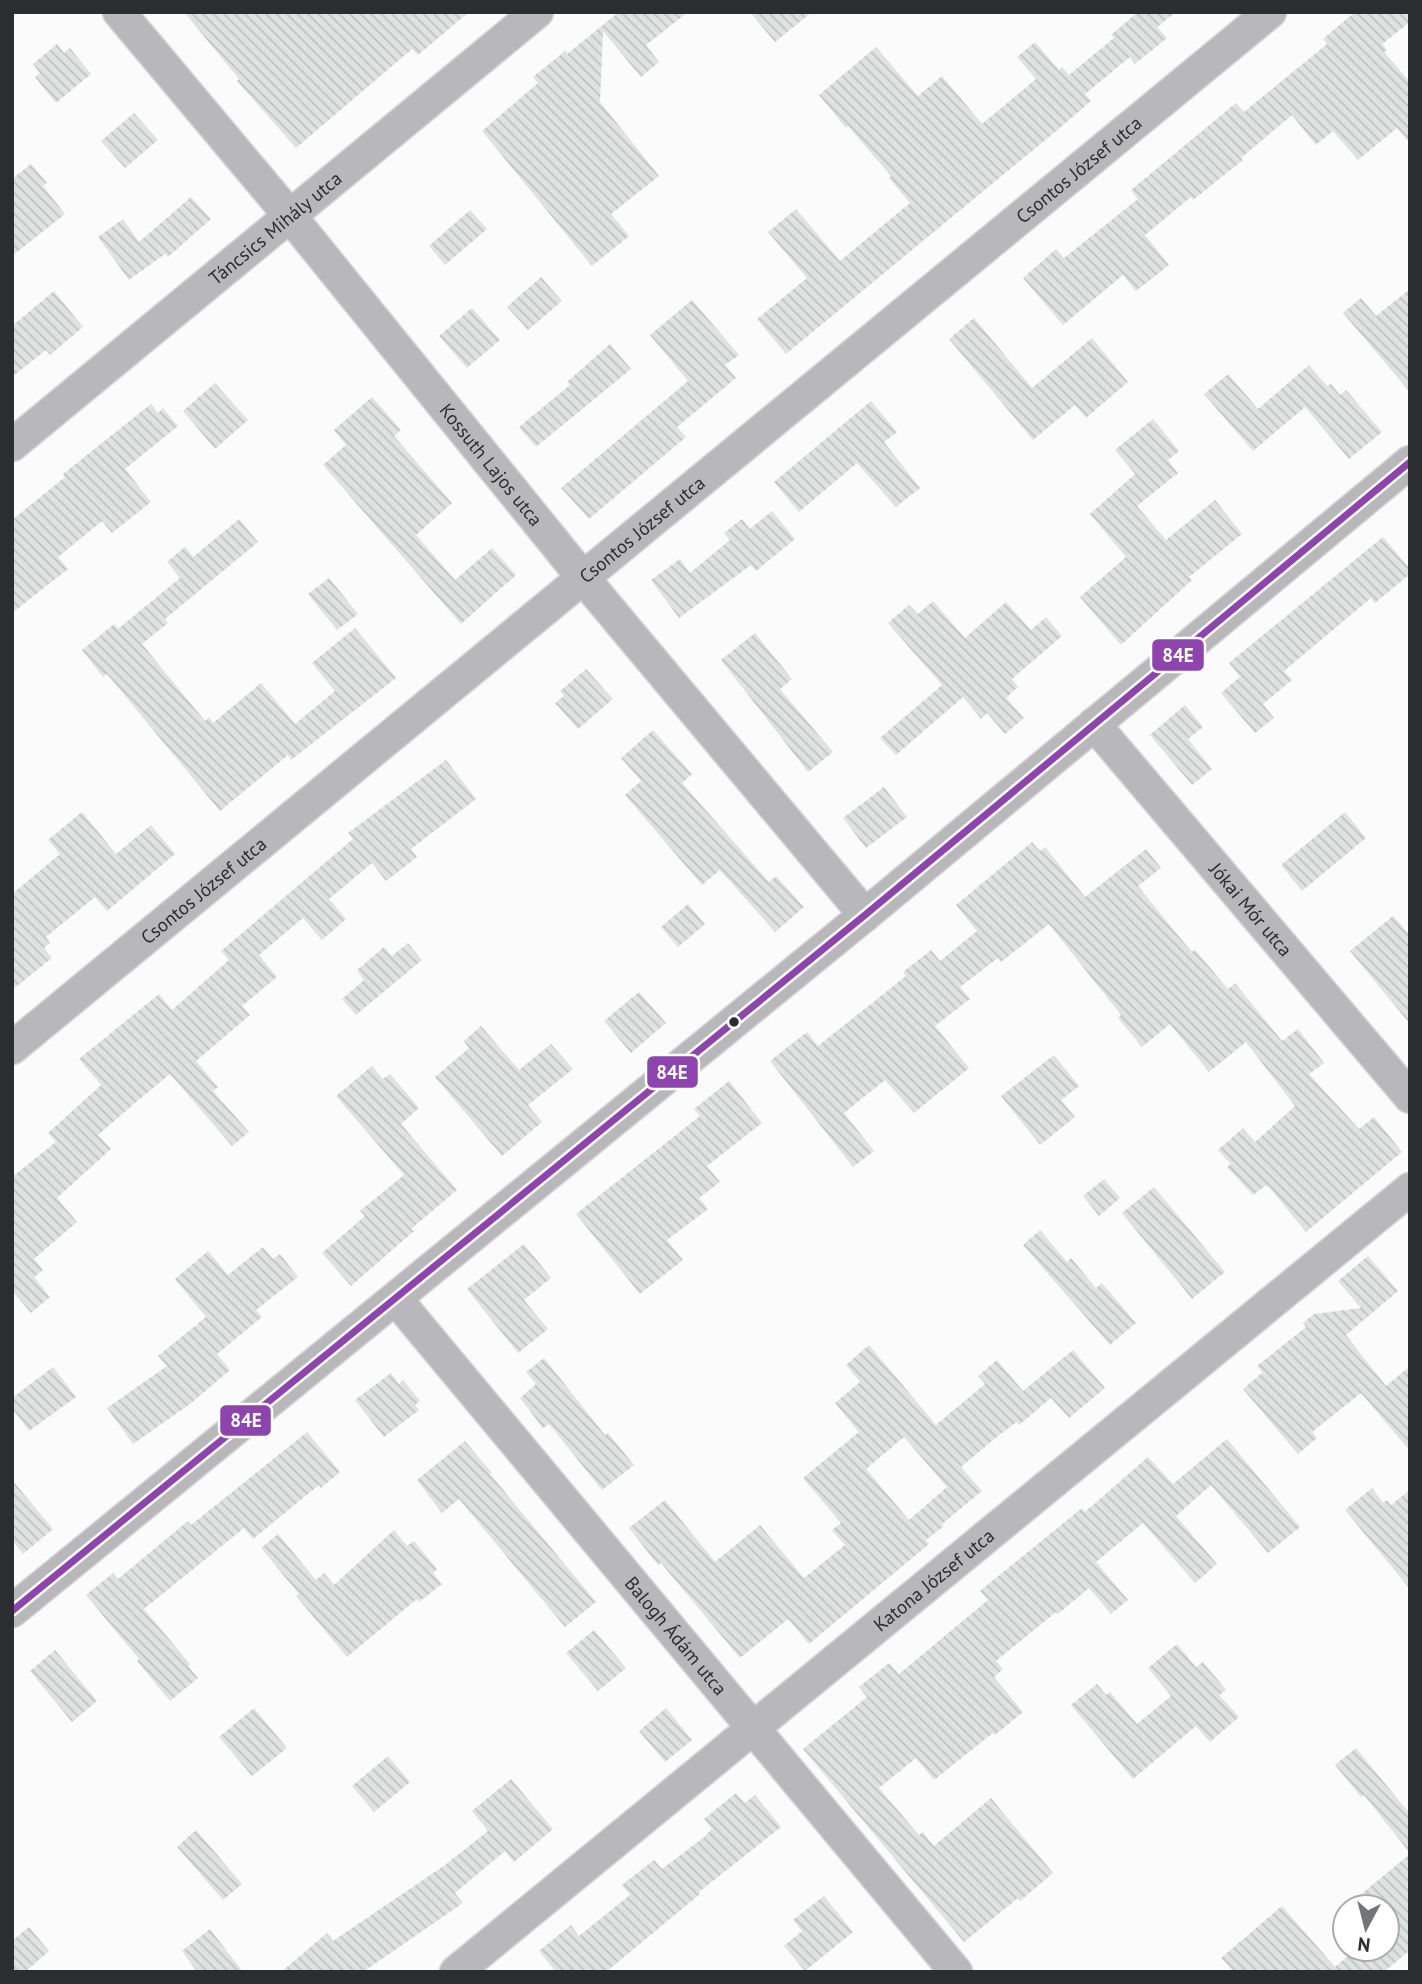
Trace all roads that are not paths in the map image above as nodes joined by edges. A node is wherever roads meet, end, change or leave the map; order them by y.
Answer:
1 (119, 12) edge
2 (537, 12) edge
3 (1270, 12) edge
4 (290, 216) junction
5 (12, 445) edge
6 (1410, 462) edge
7 (584, 579) junction
8 (1094, 723) junction
9 (865, 915) junction
10 (12, 1048) edge
11 (1410, 1097) edge
12 (1410, 1189) edge
13 (396, 1299) junction
14 (12, 1611) edge
15 (752, 1727) junction
16 (456, 1972) edge
17 (956, 1972) edge

1 - 4 street, Kossuth Lajos utca
2 - 4 street, Táncsics Mihály utca
3 - 7 street, Csontos József utca
4 - 5 street, Táncsics Mihály utca
4 - 7 street, Kossuth Lajos utca
6 - 8 street
7 - 9 street, Kossuth Lajos utca
7 - 10 street, Csontos József utca
8 - 9 street
8 - 11 street, Jókai Mór utca
9 - 13 street
12 - 15 street, Katona József utca
13 - 14 street
13 - 15 street, Balogh Ádám utca
15 - 16 street, Katona József utca
15 - 17 street, Balogh Ádám utca

